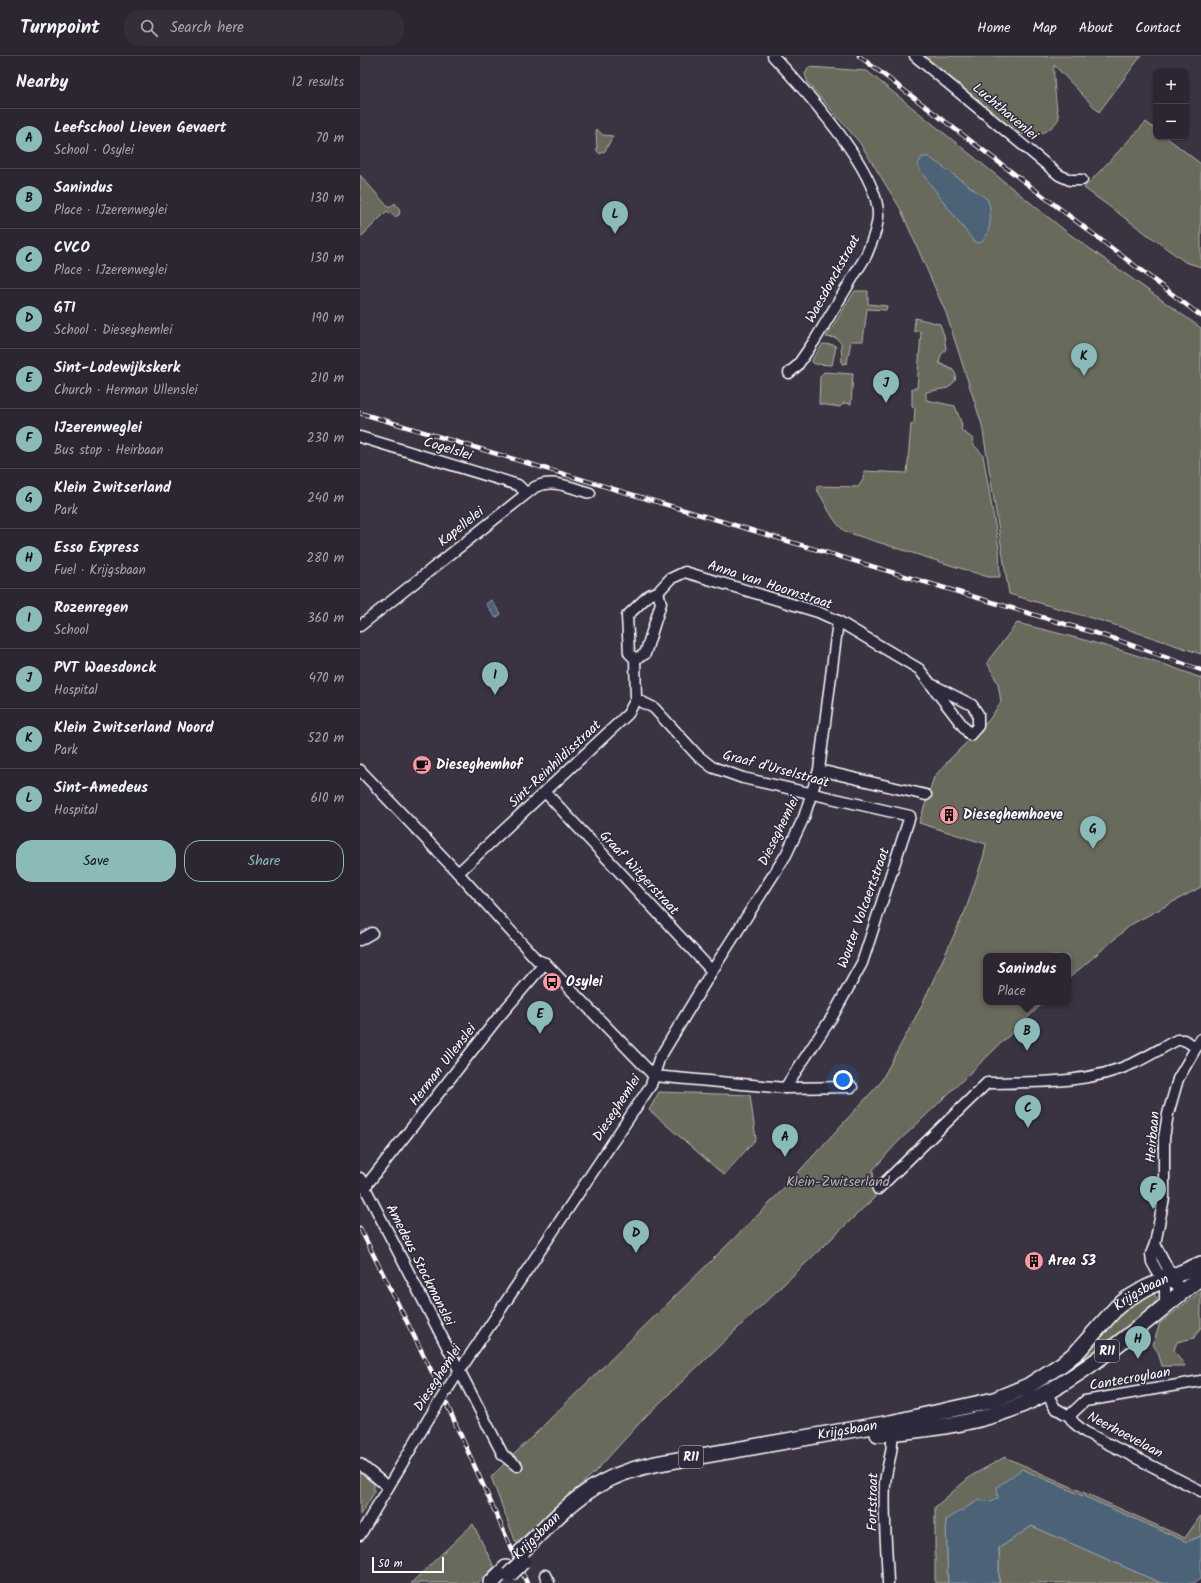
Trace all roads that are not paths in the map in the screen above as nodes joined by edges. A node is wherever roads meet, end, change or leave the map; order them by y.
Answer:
1 (773, 56) edge
2 (915, 56) edge
3 (1082, 180) dead end
4 (789, 373) dead end
5 (360, 437) edge
6 (526, 492) junction
7 (590, 494) dead end
8 (658, 592) junction
9 (838, 621) junction
10 (360, 626) edge
11 (635, 659) junction
12 (933, 685) junction
13 (636, 699) junction
14 (360, 770) edge
15 (818, 770) junction
16 (546, 793) junction
17 (812, 794) junction
18 (926, 795) dead end
19 (910, 816) joint
20 (458, 873) junction
21 (372, 933) dead end
22 (360, 940) edge
23 (545, 963) junction
24 (712, 971) junction
25 (1198, 1043) edge
26 (654, 1076) junction
27 (852, 1087) dead end
28 (785, 1088) junction
29 (362, 1182) edge
30 (878, 1189) dead end
31 (1201, 1264) edge
32 (1201, 1277) edge
33 (1165, 1279) junction
34 (1185, 1290) junction
35 (1165, 1306) junction
36 (459, 1370) junction
37 (1201, 1381) edge
38 (1046, 1392) junction
39 (1069, 1416) junction
40 (891, 1428) junction
41 (360, 1464) edge
42 (517, 1466) dead end
43 (388, 1487) junction
44 (1201, 1491) edge
45 (360, 1535) edge
46 (505, 1575) edge
47 (491, 1583) edge
48 (888, 1583) edge

1 - 4 street, Waesdonckstraat
2 - 3 street, Luchthavenlei
5 - 6 street, Cogelslei
6 - 7 street, Kapellelei
6 - 10 street, Kapellelei
8 - 9 street, Anna van Hoornstraat
8 - 11 street
8 - 11 street
9 - 12 street, Anna van Hoornstraat
9 - 15 street, Dieseghemlei
11 - 13 street
12 - 12 street, Anna van Hoornstraat
13 - 16 street, Sint-Reinhildisstraat
13 - 17 street, Graaf d'Urselstraat
14 - 20 street
15 - 17 street, Dieseghemlei
15 - 18 street, Graaf d'Urselstraat
16 - 20 street, Sint-Reinhildisstraat
16 - 24 street, Graaf Witgerstraat
17 - 19 street, Graaf d'Urselstraat
17 - 24 street, Dieseghemlei
19 - 28 street, Wouter Volcaertstraat
20 - 23 street
21 - 22 street
23 - 26 street
23 - 29 street, Herman Ullenslei
24 - 26 street, Dieseghemlei
25 - 30 street
25 - 33 street, Heirbaan
26 - 28 street
26 - 36 street, Dieseghemlei
27 - 28 street
29 - 36 street, Amedeus Stockmanslei
31 - 33 main road, Krijgsbaan / R11
32 - 34 main road, Krijgsbaan / R11
33 - 34 street
33 - 35 street, Heirbaan
33 - 40 main road, Krijgsbaan / R11
34 - 35 main road, Krijgsbaan / R11
35 - 38 main road, Krijgsbaan / R11
36 - 42 street, Amedeus Stockmanslei
36 - 43 street, Dieseghemlei, bridge
37 - 39 street, Cantecroylaan
38 - 39 street, Neerhoevelaan
38 - 40 main road, Krijgsbaan / R11
39 - 44 street, Neerhoevelaan
40 - 46 main road, Krijgsbaan / R11
40 - 48 street, Fortstraat
41 - 43 street
43 - 45 street, Dieseghemlei
46 - 47 main road, Krijgsbaan / R11

